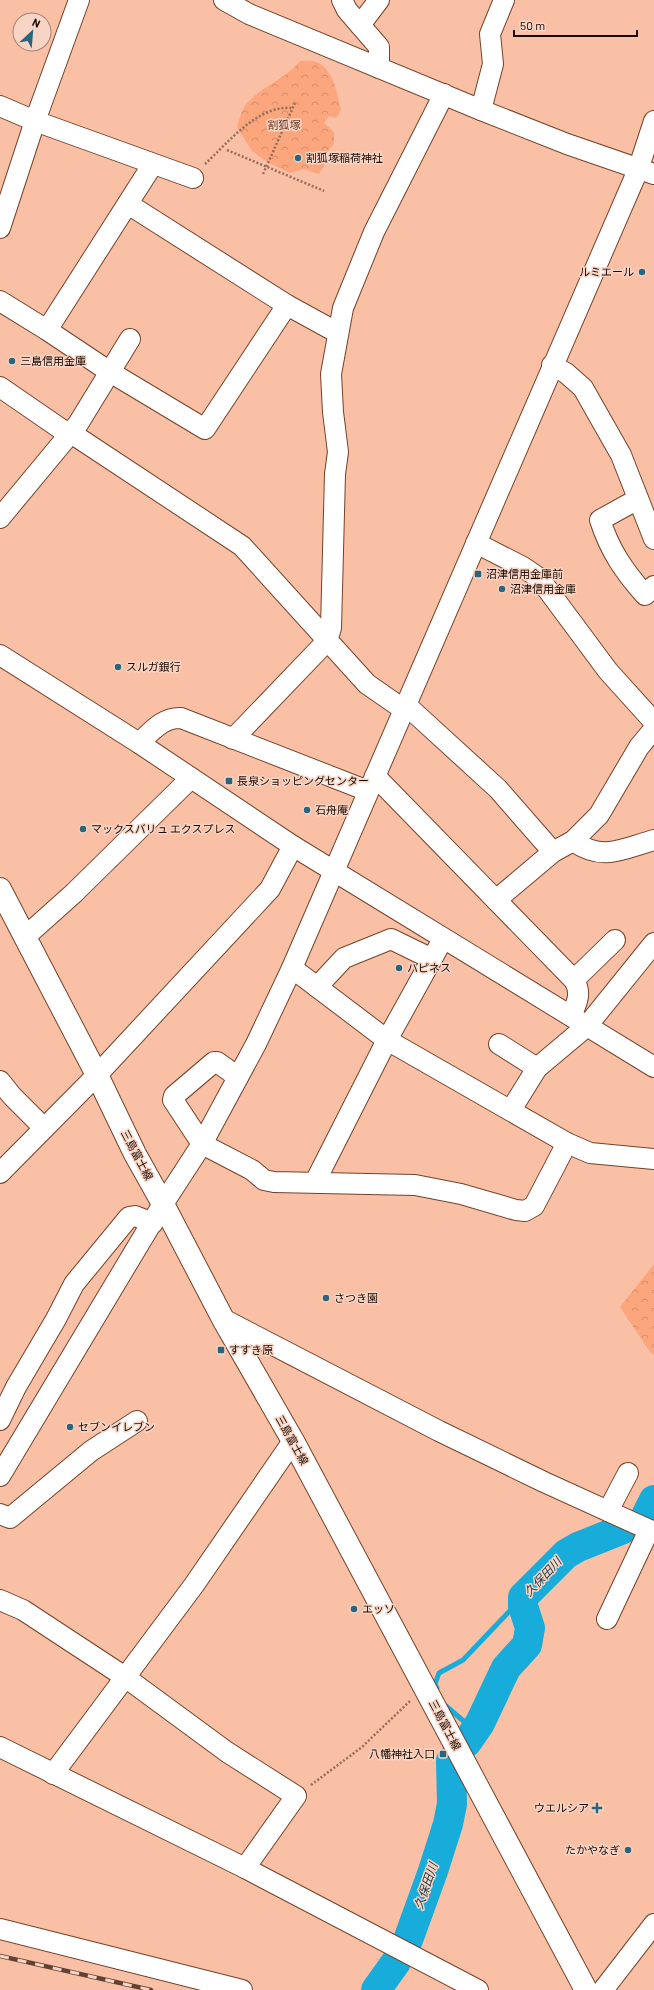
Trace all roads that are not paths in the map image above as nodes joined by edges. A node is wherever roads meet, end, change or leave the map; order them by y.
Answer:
1 (79, 0) edge
2 (224, 0) edge
3 (342, 0) edge
4 (379, 0) edge
5 (504, 0) edge
6 (360, 25) junction
7 (379, 68) junction
8 (444, 94) junction
9 (0, 106) edge
10 (481, 110) junction
11 (35, 121) junction
12 (654, 121) edge
13 (153, 164) junction
14 (646, 172) edge
15 (193, 178) road end
16 (128, 204) junction
17 (0, 228) edge
18 (0, 301) edge
19 (287, 305) junction
20 (47, 330) junction
21 (338, 333) junction
22 (130, 340) dead end
23 (552, 365) junction
24 (110, 372) junction
25 (0, 387) edge
26 (71, 433) junction
27 (638, 499) junction
28 (0, 518) edge
29 (654, 540) edge
30 (476, 543) junction
31 (654, 586) edge
32 (327, 641) junction
33 (0, 655) edge
34 (404, 707) junction
35 (654, 722) edge
36 (654, 729) edge
37 (233, 739) junction
38 (140, 743) junction
39 (191, 778) junction
40 (372, 784) junction
41 (654, 840) edge
42 (572, 842) junction
43 (294, 846) junction
44 (553, 852) junction
45 (334, 870) junction
46 (0, 889) edge
47 (496, 900) junction
48 (26, 936) junction
49 (443, 939) junction
50 (615, 940) dead end
51 (654, 943) edge
52 (432, 959) junction
53 (292, 968) junction
54 (574, 980) junction
55 (317, 987) junction
56 (579, 1021) junction
57 (388, 1040) junction
58 (499, 1044) dead end
59 (654, 1067) edge
60 (537, 1068) junction
61 (97, 1075) junction
62 (238, 1077) junction
63 (0, 1081) edge
64 (511, 1110) junction
65 (44, 1128) junction
66 (567, 1143) junction
67 (202, 1144) junction
68 (654, 1159) edge
69 (0, 1173) edge
70 (315, 1182) junction
71 (163, 1204) junction
72 (153, 1223) junction
73 (223, 1318) junction
74 (0, 1420) edge
75 (137, 1420) dead end
76 (293, 1441) junction
77 (628, 1473) dead end
78 (0, 1476) edge
79 (608, 1511) junction
80 (0, 1514) edge
81 (651, 1531) edge
82 (0, 1600) edge
83 (607, 1619) dead end
84 (125, 1677) junction
85 (0, 1747) edge
86 (53, 1774) junction
87 (244, 1868) junction
88 (654, 1924) edge
89 (0, 1929) edge
90 (242, 1990) edge
91 (478, 1990) edge
92 (586, 1990) edge
93 (603, 1990) edge

1 - 11 street
2 - 7 street
3 - 6 street
4 - 6 street
5 - 10 street
6 - 7 street
7 - 8 street
8 - 10 street
8 - 21 street
9 - 11 street
10 - 14 street
11 - 13 street
11 - 17 street
12 - 14 street
13 - 15 street
13 - 16 street
14 - 23 street
16 - 19 street
16 - 20 street
18 - 20 street
19 - 21 street
19 - 24 street
20 - 24 street
21 - 32 street
22 - 24 street
23 - 27 street
23 - 30 street
24 - 26 street
25 - 26 street
26 - 28 street
26 - 32 street
27 - 29 street
27 - 31 street
30 - 34 street
30 - 35 street
32 - 34 street
32 - 37 street
33 - 38 street
34 - 40 street
34 - 44 street
36 - 42 street
37 - 38 street
37 - 40 street
38 - 39 street
39 - 43 street
39 - 48 street
40 - 45 street
40 - 47 street
41 - 42 street
42 - 44 street
43 - 45 street
43 - 61 street
44 - 47 street
45 - 49 street
45 - 53 street
46 - 48 main road, 三島富士線
47 - 54 street
48 - 61 main road, 三島富士線
49 - 52 street
49 - 56 street
50 - 54 street
51 - 56 street
52 - 55 street
52 - 57 street
53 - 55 street
53 - 62 street
54 - 56 street
55 - 57 street
56 - 59 street
56 - 60 street
57 - 64 street
57 - 70 street
58 - 60 street
60 - 64 street
61 - 65 street
61 - 71 main road, 三島富士線
62 - 67 street
62 - 67 street
63 - 65 street
64 - 66 street
65 - 69 street
66 - 68 street
66 - 70 street
67 - 70 street
67 - 71 street
71 - 72 street
71 - 73 main road, 三島富士線
72 - 74 street
72 - 78 street
73 - 76 main road, 三島富士線
73 - 79 street
75 - 80 street
76 - 84 street
76 - 92 main road, 三島富士線
77 - 79 street
79 - 81 street
81 - 83 street
82 - 84 street
84 - 86 street
84 - 87 street
85 - 86 street
86 - 87 street
87 - 91 street
88 - 93 street
89 - 90 street

